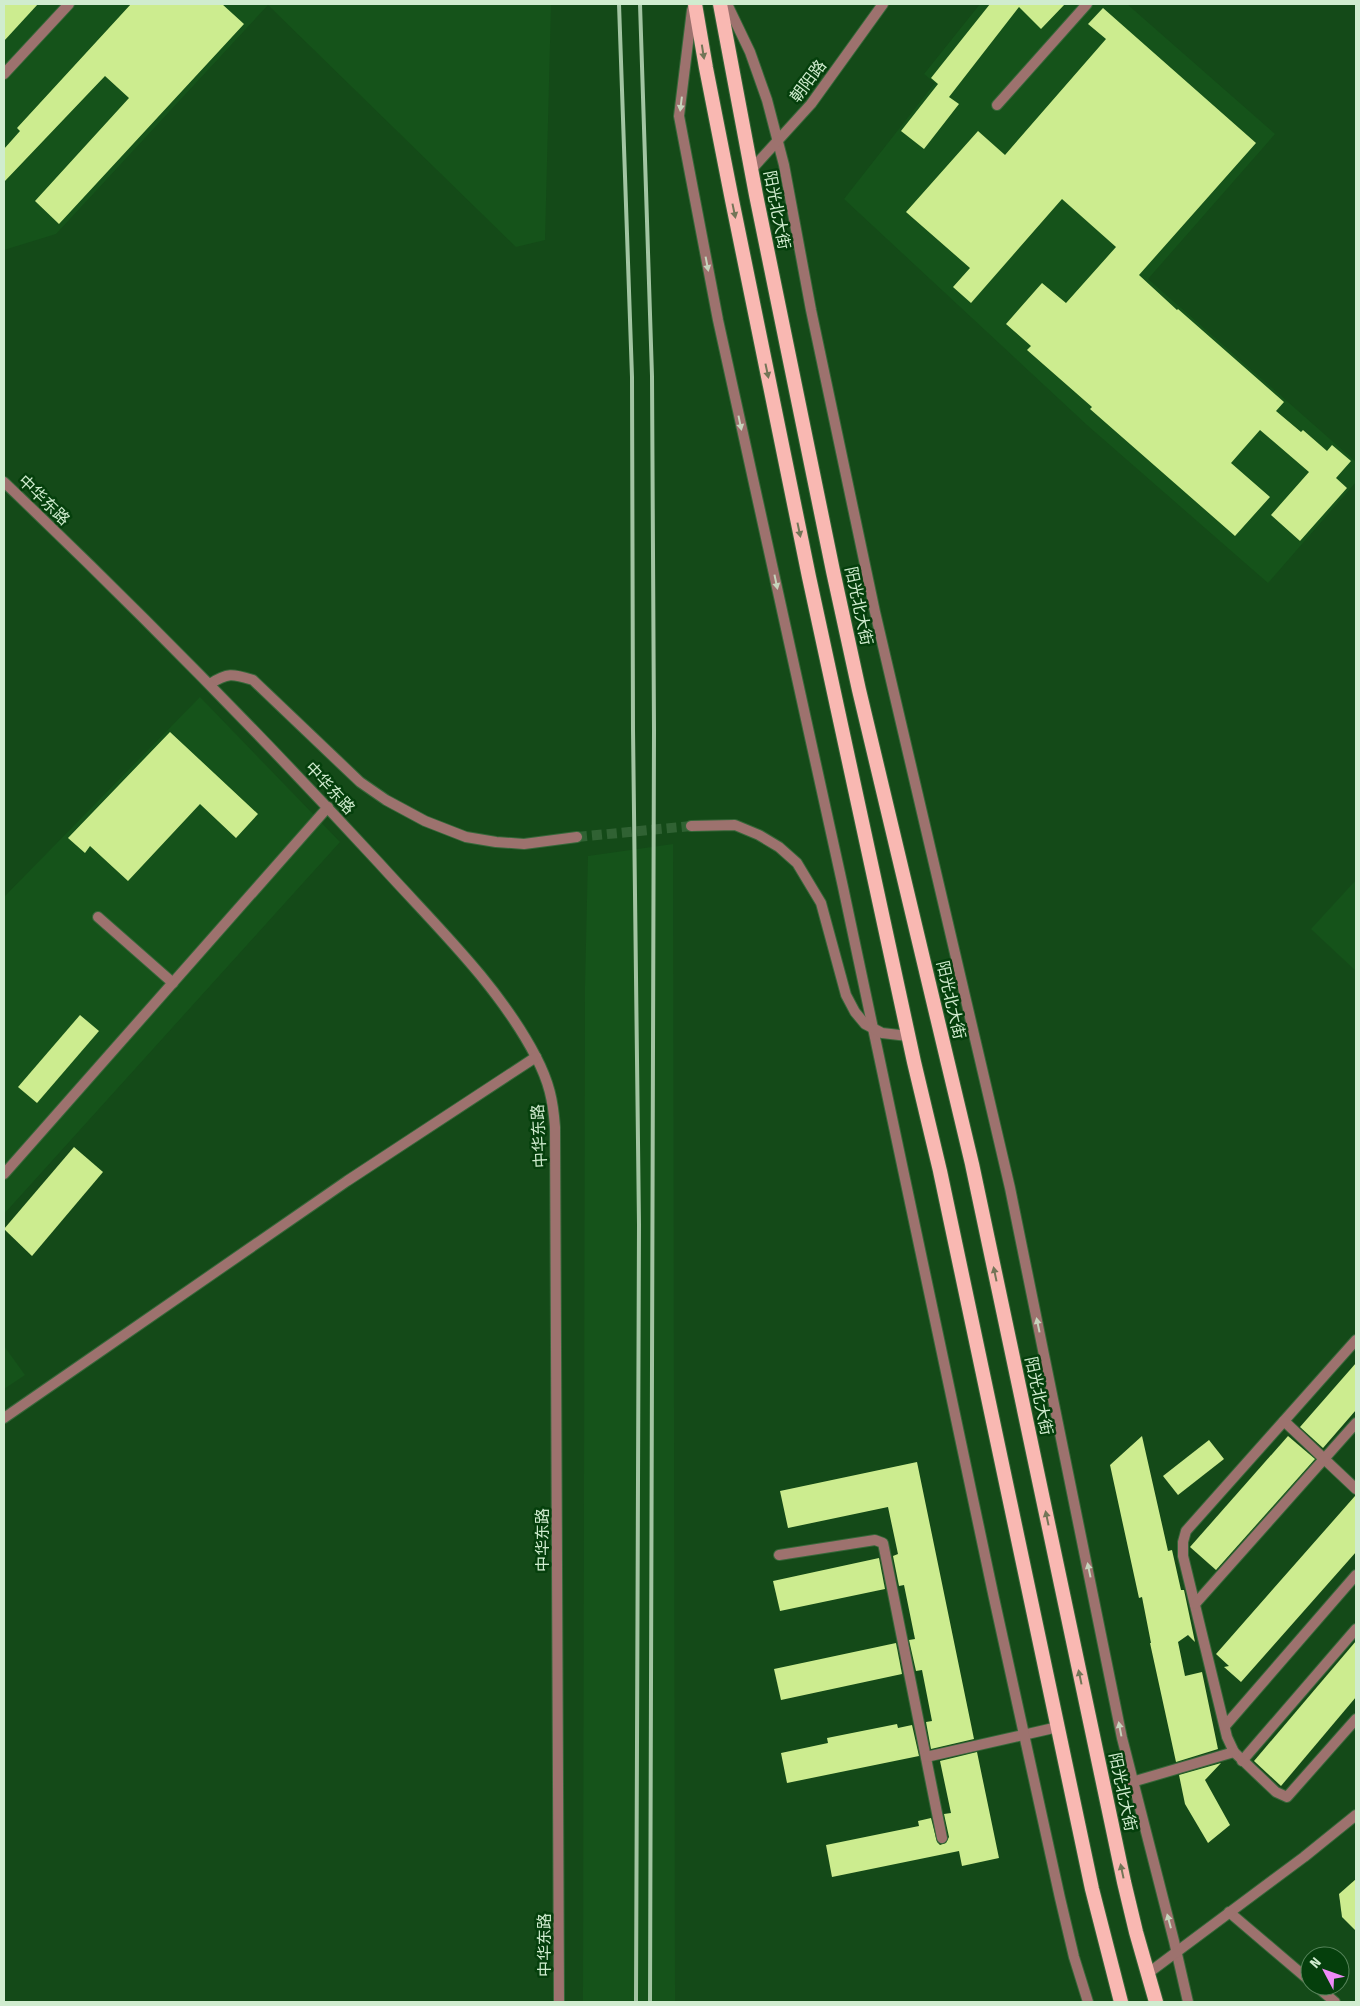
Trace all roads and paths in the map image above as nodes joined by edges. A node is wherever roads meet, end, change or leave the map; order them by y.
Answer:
1 (69, 4) edge
2 (694, 4) edge
3 (720, 4) edge
4 (727, 4) edge
5 (883, 4) edge
6 (1087, 4) edge
7 (4, 74) edge
8 (997, 105) dead end
9 (777, 141) junction
10 (751, 170) junction
11 (4, 482) edge
12 (210, 684) junction
13 (328, 807) junction
14 (691, 826) tunnel mouth
15 (577, 837) tunnel mouth
16 (98, 917) dead end
17 (173, 983) junction
18 (873, 1028) junction
19 (908, 1036) junction
20 (536, 1057) junction
21 (4, 1174) edge
22 (1356, 1340) edge
23 (4, 1418) edge
24 (1284, 1421) junction
25 (1356, 1423) edge
26 (1324, 1459) junction
27 (1356, 1489) edge
28 (779, 1555) dead end
29 (1356, 1575) edge
30 (1195, 1604) junction
31 (1356, 1629) edge
32 (1356, 1719) edge
33 (1225, 1726) junction
34 (1058, 1727) junction
35 (1024, 1735) junction
36 (1234, 1752) junction
37 (926, 1757) junction
38 (1242, 1761) junction
39 (1132, 1782) junction
40 (1356, 1815) edge
41 (942, 1838) dead end
42 (1229, 1912) junction
43 (1176, 1952) junction
44 (1300, 1972) edge
45 (1147, 1974) junction
46 (559, 2002) edge
47 (1088, 2002) edge
48 (1122, 2002) edge
49 (1156, 2002) edge
50 (1188, 2002) edge

1 - 7 street
2 -> 18 street
2 -> 19 highway
3 - 10 highway, 阳光北大街
4 - 9 street
5 - 9 street, 朝阳路
6 - 8 street
9 - 10 street, 朝阳路
39 -> 9 street
45 -> 10 highway, 阳光北大街
11 - 12 street, 中华东路
12 - 13 street, 中华东路
12 - 15 street
13 - 17 street
13 - 20 street, 中华东路
14 - 18 street
16 - 17 street
17 - 21 street
18 - 19 street
18 - 35 street
19 - 34 highway
20 - 23 street
20 - 46 street, 中华东路
22 - 24 street
24 - 26 street
24 - 30 street
25 - 26 street
26 - 27 street
26 - 30 street
28 - 37 street
29 - 33 street
30 - 33 street
31 - 38 street
32 - 38 street
33 - 36 street
34 - 35 street
34 - 48 highway
35 - 37 street
35 - 47 street
36 - 38 street
36 - 39 street
37 - 41 street
43 -> 39 street
40 - 42 street
42 - 43 street
42 - 44 street
43 - 45 street
43 - 50 street
45 - 49 highway, 阳光北大街

